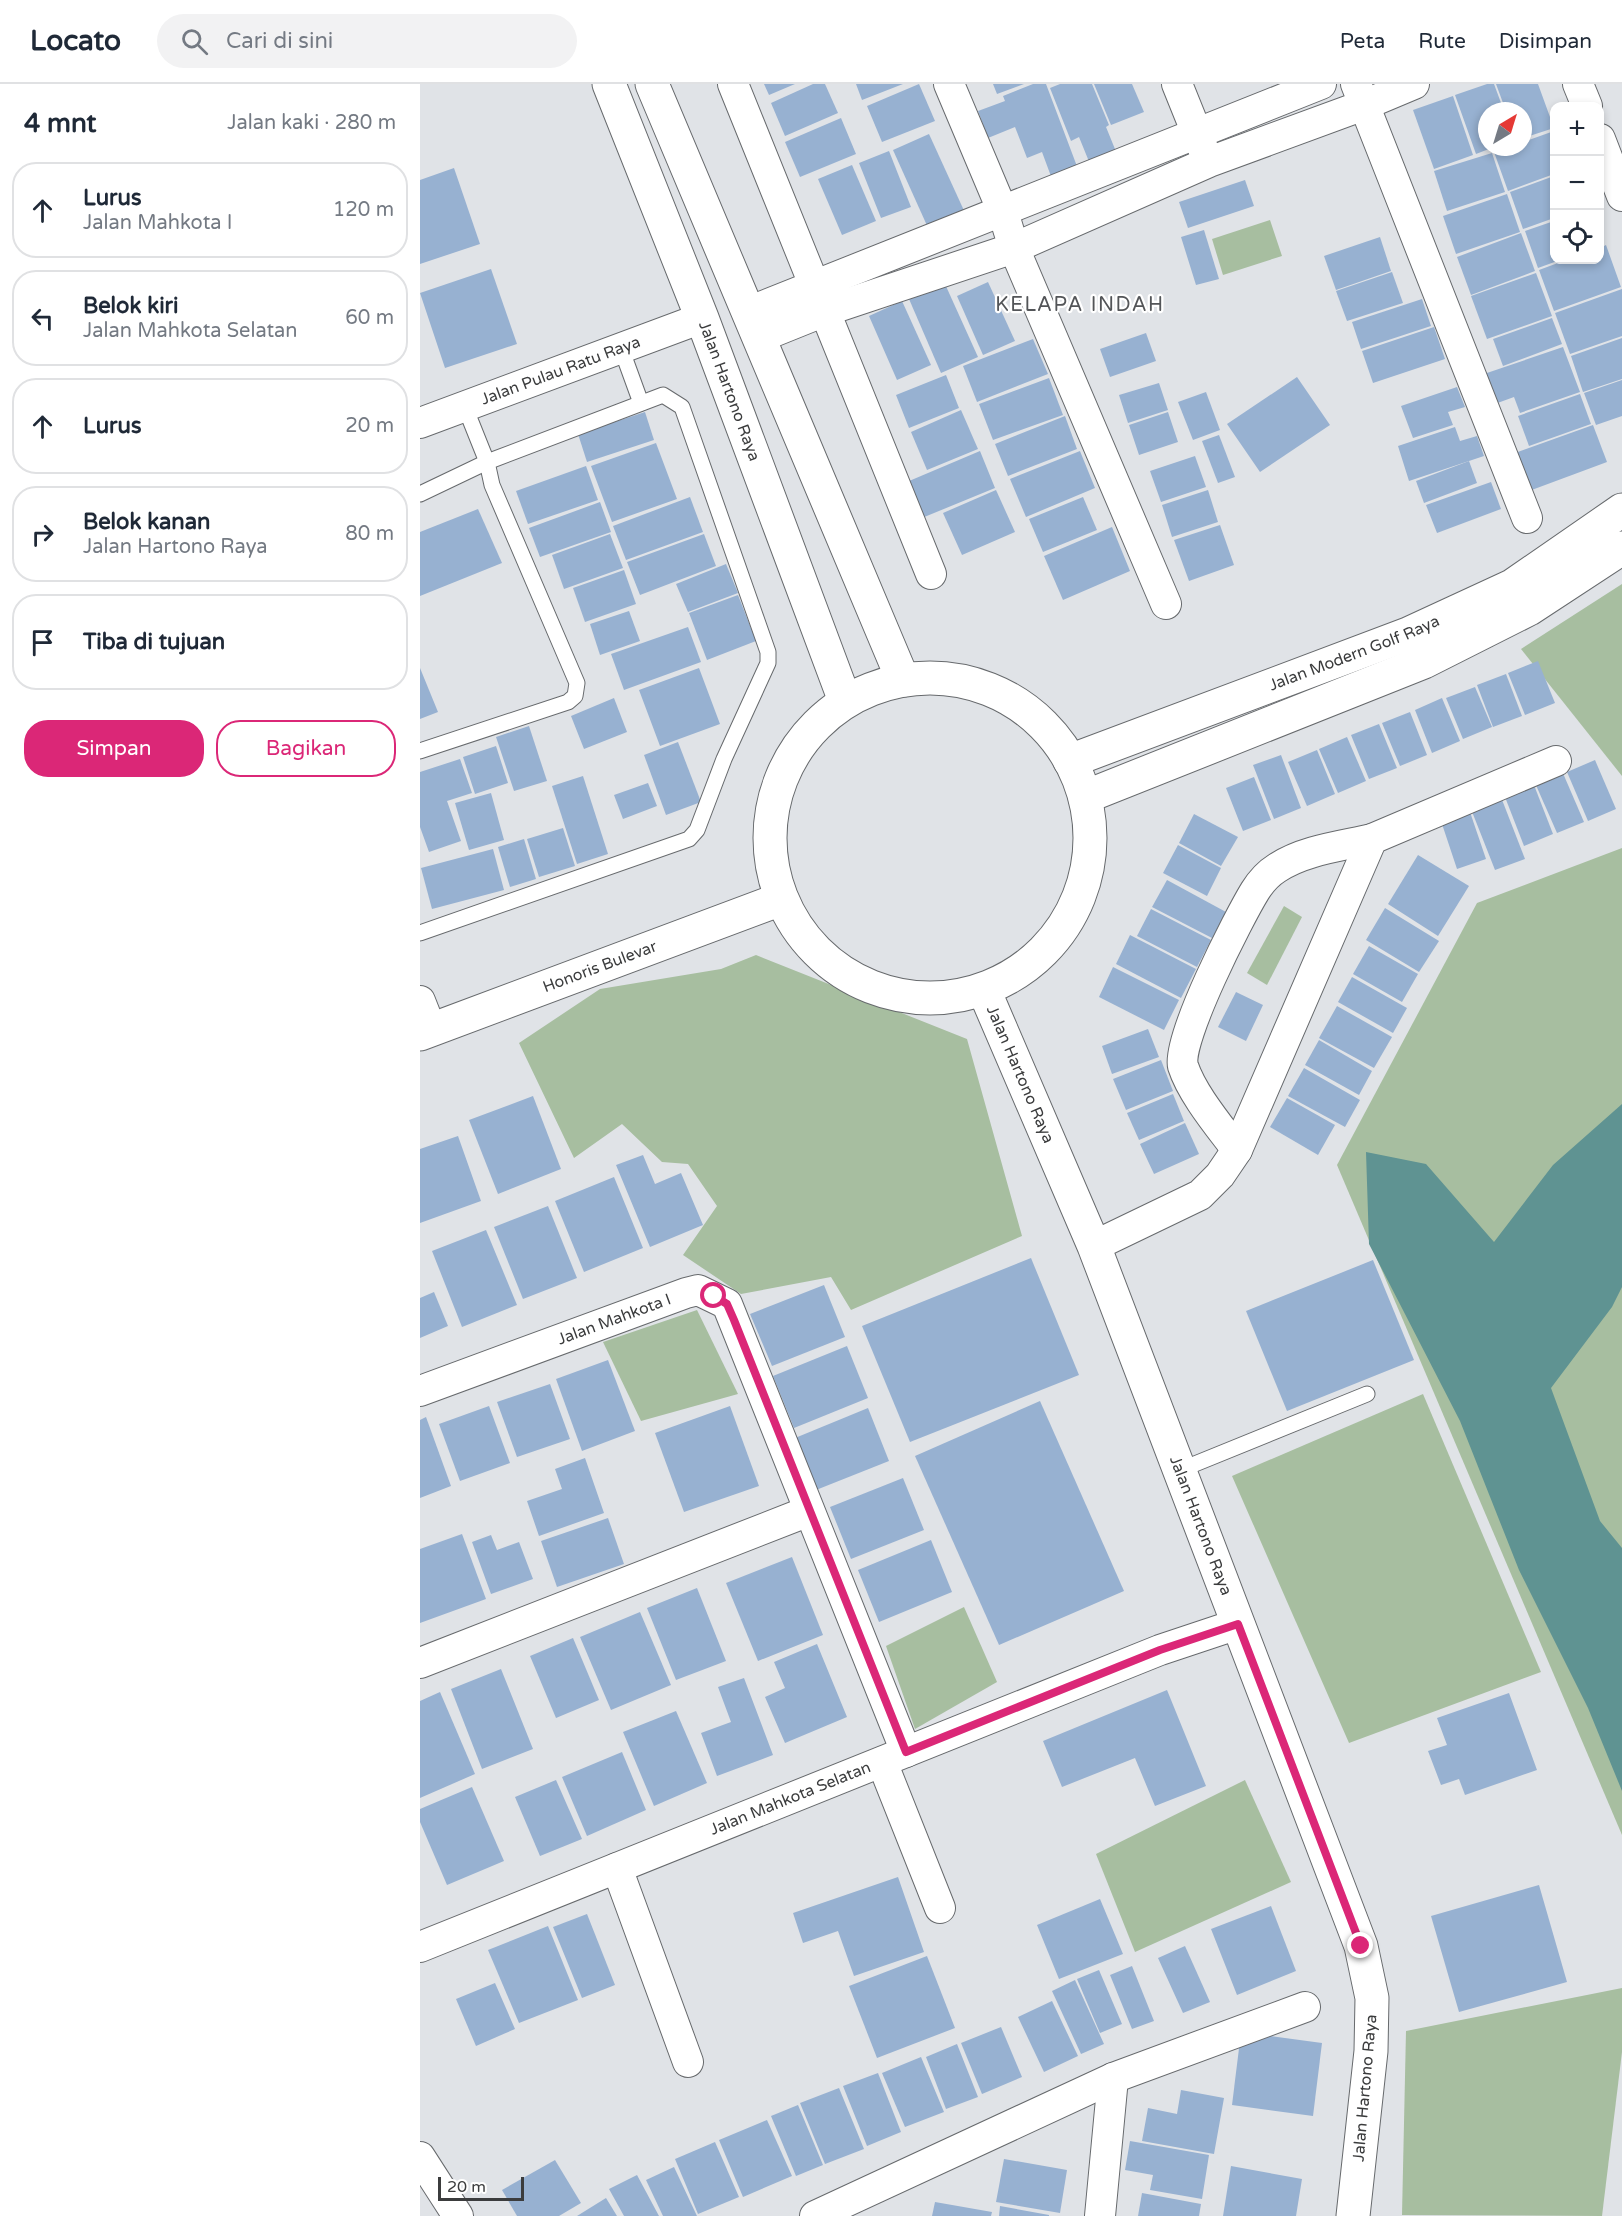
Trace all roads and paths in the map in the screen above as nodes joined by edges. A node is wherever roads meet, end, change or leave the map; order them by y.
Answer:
1 (609, 84) edge
2 (652, 84) edge
3 (733, 84) edge
4 (949, 84) edge
5 (1177, 84) edge
6 (1321, 84) edge
7 (1414, 84) edge
8 (1578, 84) edge
9 (1360, 94) edge
10 (1585, 102) edge
11 (1197, 133) junction
12 (1604, 151) edge
13 (1209, 162) junction
14 (1622, 196) edge
15 (1003, 212) junction
16 (1014, 248) junction
17 (820, 298) junction
18 (702, 318) junction
19 (753, 325) junction
20 (621, 348) junction
21 (641, 403) junction
22 (465, 407) junction
23 (420, 423) edge
24 (487, 462) junction
25 (420, 494) edge
26 (1622, 510) edge
27 (1527, 518) dead end
28 (1622, 548) edge
29 (931, 574) dead end
30 (1166, 604) dead end
31 (903, 680) junction
32 (845, 701) junction
33 (420, 751) edge
34 (1070, 761) junction
35 (1556, 761) dead end
36 (1085, 797) junction
37 (1372, 838) junction
38 (781, 898) junction
39 (420, 933) edge
40 (984, 990) junction
41 (424, 1022) edge
42 (1237, 1150) junction
43 (1094, 1246) junction
44 (420, 1390) edge
45 (1367, 1394) dead end
46 (1180, 1470) junction
47 (809, 1511) junction
48 (1238, 1624) junction
49 (420, 1663) edge
50 (894, 1757) junction
51 (617, 1868) junction
52 (940, 1908) dead end
53 (420, 1947) edge
54 (1305, 2007) dead end
55 (688, 2062) dead end
56 (1113, 2078) junction
57 (420, 2157) edge
58 (458, 2216) edge
59 (814, 2216) edge
60 (1100, 2216) edge
61 (1353, 2216) edge

1 - 18 street, Jalan Hartono Raya
2 - 19 street
3 - 17 street
4 - 15 street
5 - 11 street
6 - 11 street
7 - 9 street
8 - 10 street
9 - 13 street
9 - 27 street
11 - 13 street
11 - 15 street
12 - 14 street
13 - 16 street
15 - 16 street
15 - 17 street
16 - 17 street
16 - 30 street
17 - 19 street
17 - 29 street
18 - 20 street, Jalan Pulau Ratu Raya
18 - 32 street, Jalan Hartono Raya
19 - 31 street
20 - 21 lane
20 - 22 street, Jalan Pulau Ratu Raya
21 - 24 lane
21 - 39 lane
22 - 23 street, Jalan Pulau Ratu Raya
22 - 24 lane
24 - 25 lane
24 - 33 lane
26 - 34 street, Jalan Modern Golf Raya
28 - 36 street, Jalan Modern Golf Raya
31 - 32 street
31 - 34 street
32 - 38 street
34 - 36 street
35 - 37 street
36 - 40 street
37 - 42 street
37 - 42 street
38 - 40 street
38 - 41 street, Honoris Bulevar
40 - 43 street, Jalan Hartono Raya
42 - 43 street
43 - 46 street, Jalan Hartono Raya
44 - 47 street, Jalan Mahkota I
45 - 46 lane
46 - 48 street, Jalan Hartono Raya
47 - 49 street
47 - 50 street, Jalan Mahkota I
48 - 50 street, Jalan Mahkota Selatan
48 - 61 street, Jalan Hartono Raya
50 - 51 street, Jalan Mahkota Selatan
50 - 52 street, Jalan Mahkota I
51 - 53 street, Jalan Mahkota Selatan
51 - 55 street
54 - 56 street
56 - 59 street
56 - 60 street
57 - 58 street

